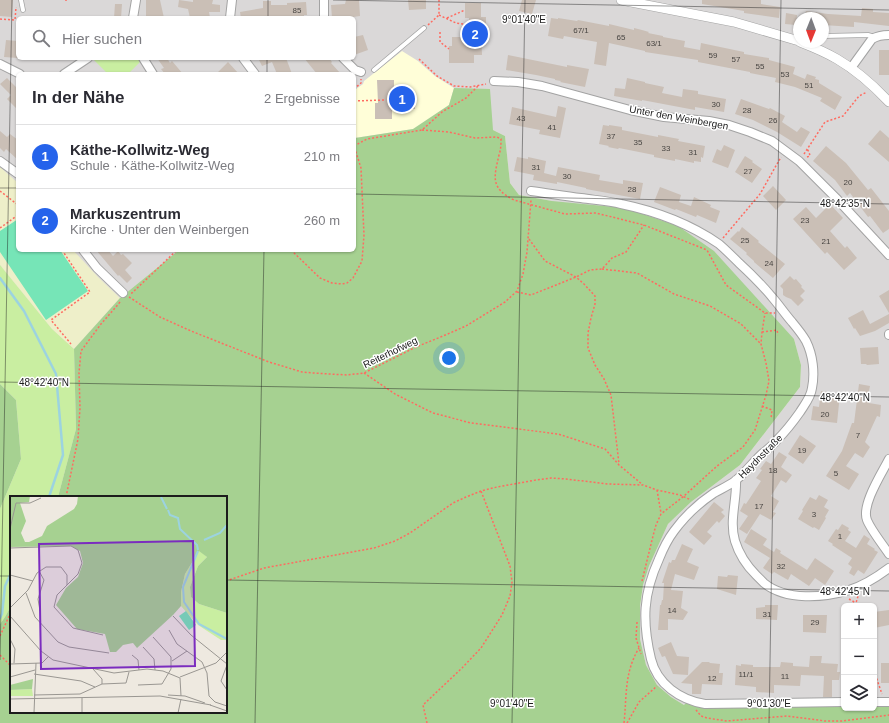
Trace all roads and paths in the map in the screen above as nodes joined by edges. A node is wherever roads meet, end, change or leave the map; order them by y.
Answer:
1 (136, 0) edge
2 (232, 0) edge
3 (324, 0) edge
4 (439, 0) edge
5 (621, 0) edge
6 (19, 1) edge
7 (23, 10) dead end
8 (465, 10) dead end
9 (439, 15) junction
10 (133, 16) edge
11 (230, 16) edge
12 (324, 16) edge
13 (448, 18) junction
14 (0, 19) edge
15 (469, 24) dead end
16 (424, 28) joint
17 (440, 32) dead end
18 (889, 35) edge
19 (829, 36) edge
20 (876, 37) junction
21 (793, 40) edge
22 (815, 48) edge
23 (449, 49) dead end
24 (419, 59) dead end
25 (85, 60) edge
26 (144, 60) edge
27 (245, 60) edge
28 (345, 60) edge
29 (0, 64) edge
30 (851, 68) junction
31 (374, 70) dead end
32 (16, 72) edge
33 (67, 72) edge
34 (152, 72) edge
35 (254, 72) edge
36 (361, 72) joint
37 (494, 81) joint
38 (478, 86) junction
39 (356, 87) edge
40 (865, 93) dead end
41 (384, 100) dead end
42 (356, 101) edge
43 (889, 102) edge
44 (423, 129) junction
45 (356, 145) edge
46 (807, 149) junction
47 (786, 151) junction
48 (356, 152) edge
49 (805, 152) dead end
50 (802, 156) dead end
51 (0, 161) edge
52 (16, 173) edge
53 (0, 191) edge
54 (530, 191) joint
55 (16, 203) edge
56 (531, 205) junction
57 (16, 216) edge
58 (644, 225) junction
59 (0, 228) edge
60 (529, 239) junction
61 (718, 244) junction
62 (63, 252) edge
63 (85, 252) edge
64 (175, 252) edge
65 (293, 252) edge
66 (889, 255) edge
67 (602, 269) junction
68 (576, 277) junction
69 (517, 292) junction
70 (123, 296) junction
71 (762, 332) junction
72 (778, 335) dead end
73 (71, 344) dead end
74 (761, 344) junction
75 (364, 373) junction
76 (762, 406) junction
77 (771, 419) dead end
78 (889, 458) edge
79 (619, 464) junction
80 (736, 480) junction
81 (643, 485) junction
82 (657, 490) junction
83 (481, 491) junction
84 (66, 496) edge
85 (684, 496) junction
86 (889, 554) edge
87 (889, 568) edge
88 (227, 581) edge
89 (10, 614) edge
90 (0, 636) edge
91 (639, 648) dead end
92 (0, 655) edge
93 (10, 665) edge
94 (876, 675) edge
95 (657, 686) dead end
96 (690, 700) junction
97 (841, 702) edge
98 (886, 702) edge
99 (889, 715) edge
100 (427, 723) edge
101 (626, 723) edge

1 - 10 street
2 - 11 street
3 - 12 street
4 - 9 path
5 - 21 street
6 - 7 lane
6 - 14 path
8 - 13 path
9 - 13 path
9 - 16 path
13 - 15 path
16 - 31 lane
17 - 23 path
18 - 20 street
19 - 20 lane
20 - 30 street
22 - 30 street
24 - 38 path
25 - 33 street
26 - 34 street
27 - 35 street
28 - 36 street
29 - 32 street
30 - 43 street
36 - 39 path
37 - 38 path
37 - 47 street, Unter den Weinbergen
38 - 44 path
40 - 46 path
41 - 42 path
44 - 45 path
44 - 56 path
46 - 49 path
46 - 50 path
47 - 61 path
47 - 66 street, Unter den Weinbergen
48 - 65 path
51 - 52 street
53 - 55 path
54 - 56 path
54 - 61 street, Haydnstraße
56 - 58 path
56 - 60 path
57 - 59 path
58 - 67 path
58 - 71 path
60 - 68 path
60 - 69 path
61 - 80 street, Haydnstraße
62 - 73 path
63 - 70 street
64 - 70 path
67 - 68 path
67 - 74 path
68 - 69 path
68 - 79 path
69 - 75 path, Reiterhofweg
70 - 75 path, Reiterhofweg
70 - 84 path
71 - 72 path
71 - 74 path
74 - 76 path
75 - 79 path
76 - 77 path
76 - 85 path
78 - 86 street
79 - 81 path
80 - 87 street
80 - 96 street, Haydnstraße
81 - 82 path
81 - 83 path
82 - 85 path
82 - 85 path
83 - 88 path
83 - 100 path
89 - 90 path
91 - 101 path
92 - 93 path
94 - 98 path
95 - 101 path
96 - 97 street, Haydnstraße
96 - 99 path

